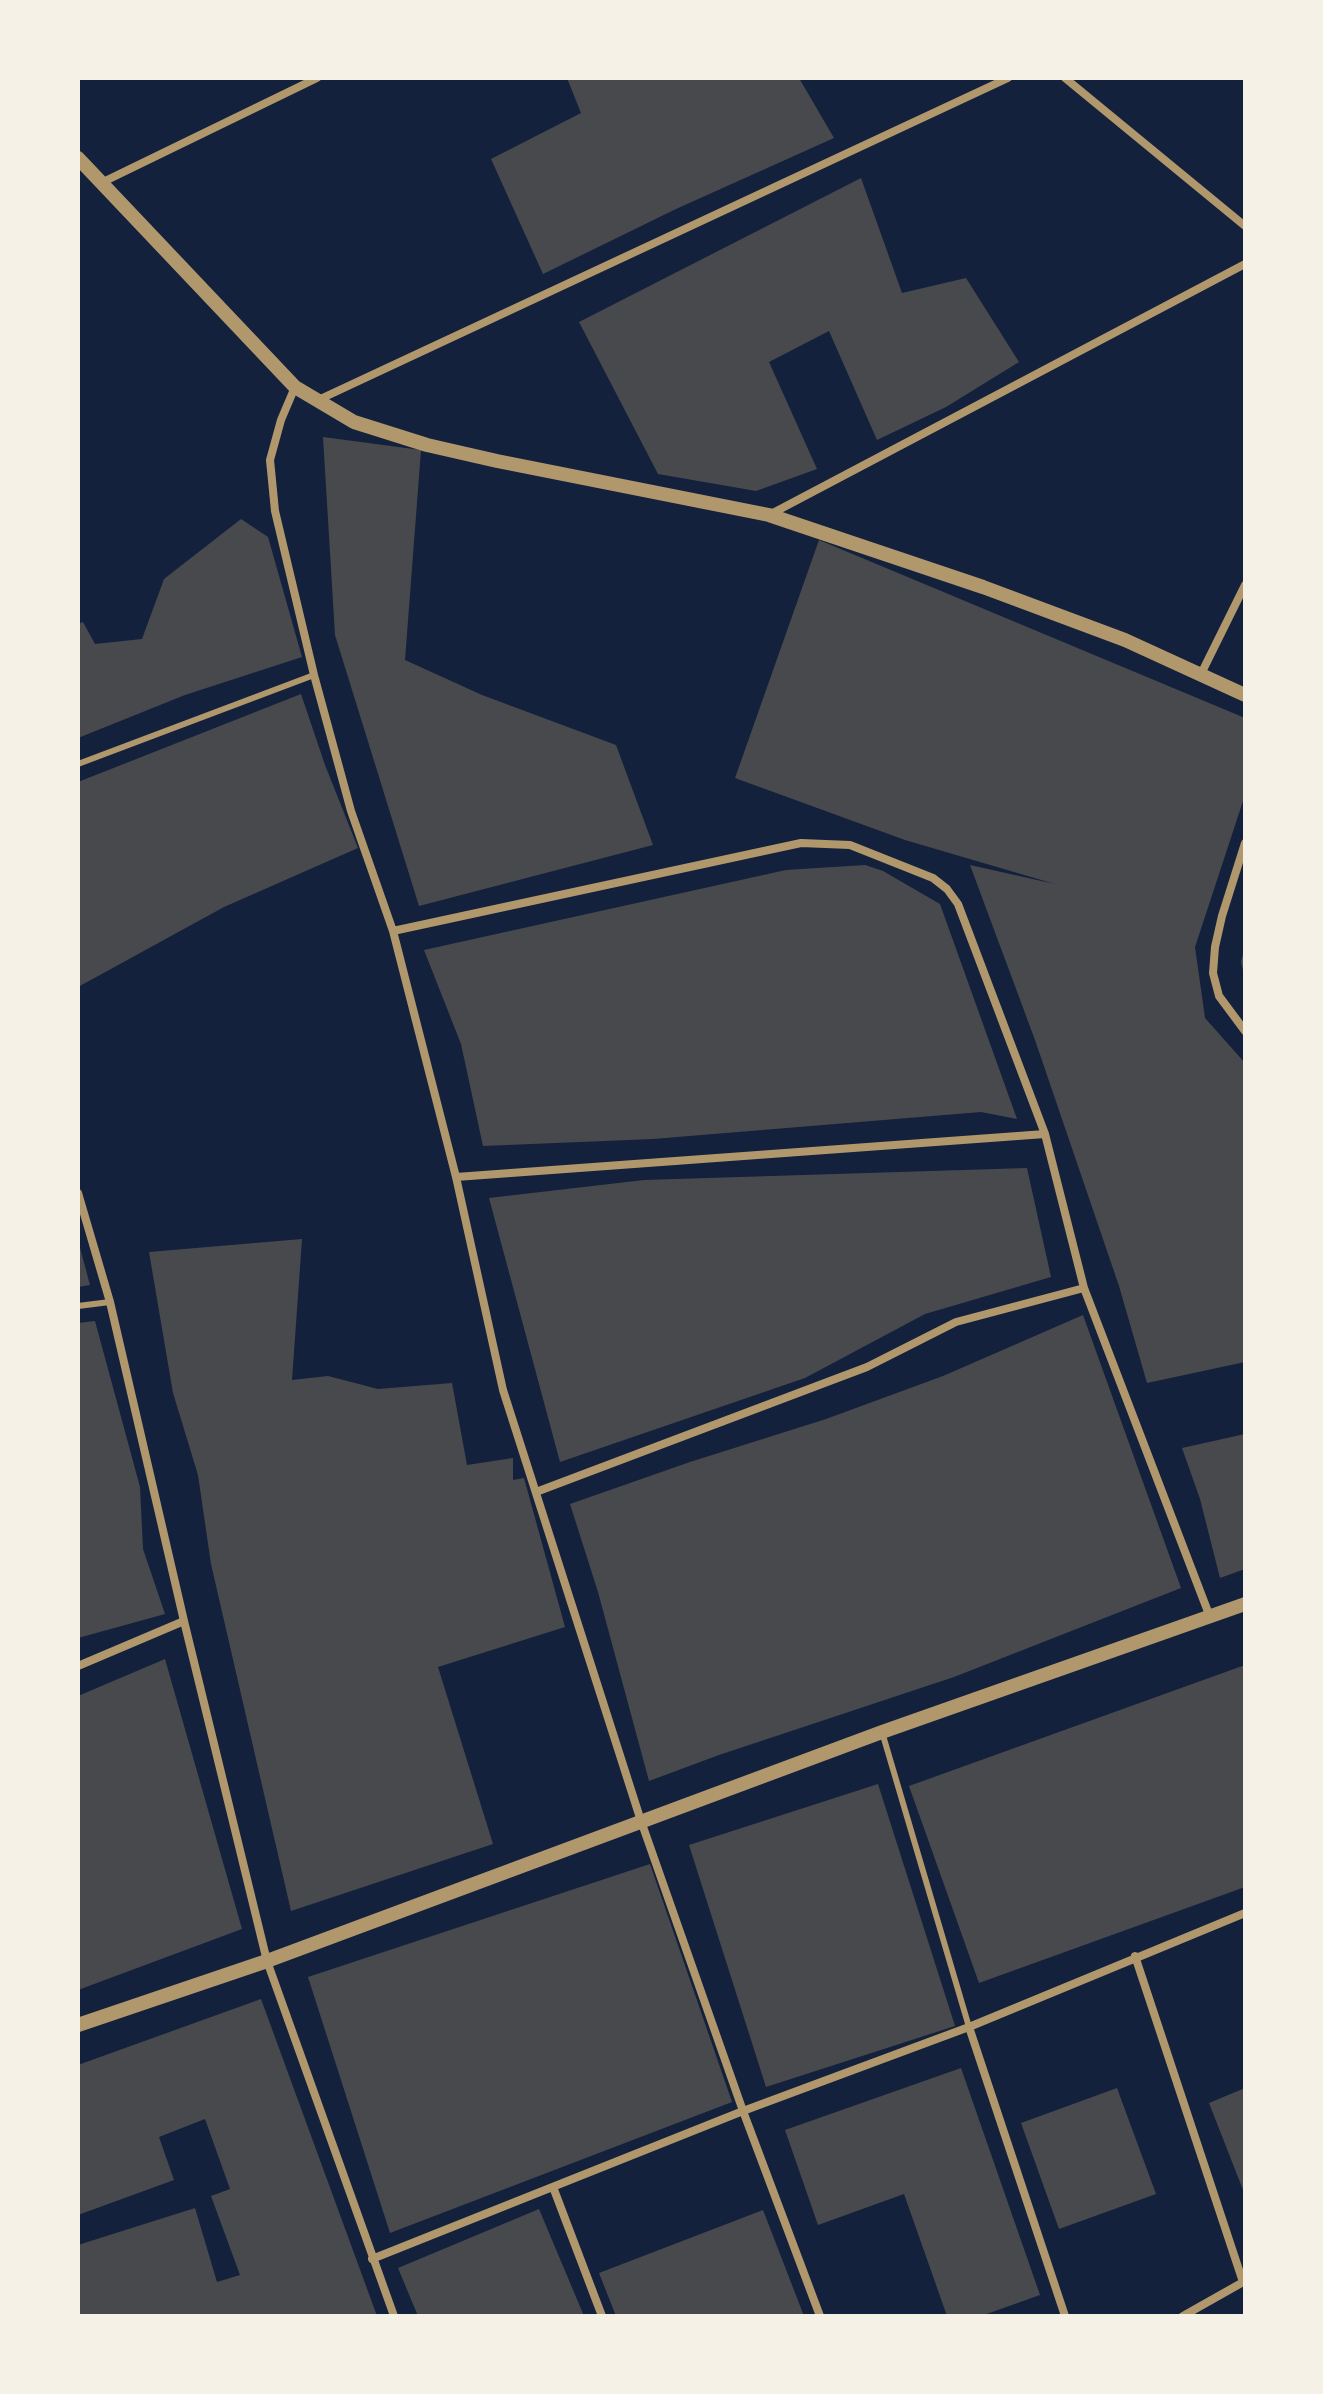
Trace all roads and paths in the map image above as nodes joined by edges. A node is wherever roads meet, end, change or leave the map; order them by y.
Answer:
1 (317, 78) edge
2 (1008, 78) edge
3 (1065, 78) edge
4 (78, 158) edge
5 (103, 182) junction
6 (1245, 226) edge
7 (1245, 264) edge
8 (295, 387) junction
9 (316, 401) junction
10 (769, 515) junction
11 (1245, 585) edge
12 (1201, 674) junction
13 (314, 675) junction
14 (1245, 695) edge
15 (78, 764) edge
16 (1245, 843) edge
17 (393, 931) junction
18 (1245, 1031) edge
19 (1045, 1134) junction
20 (456, 1177) junction
21 (78, 1193) edge
22 (1084, 1288) junction
23 (110, 1302) junction
24 (78, 1306) edge
25 (536, 1492) junction
26 (1245, 1604) edge
27 (1210, 1617) junction
28 (184, 1621) junction
29 (78, 1666) edge
30 (882, 1732) junction
31 (641, 1821) junction
32 (1245, 1913) edge
33 (1135, 1956) junction
34 (267, 1961) junction
35 (78, 2025) edge
36 (969, 2027) junction
37 (743, 2111) junction
38 (553, 2187) junction
39 (372, 2259) junction
40 (1244, 2281) edge
41 (394, 2316) edge
42 (602, 2316) edge
43 (820, 2316) edge
44 (1065, 2316) edge
45 (1183, 2316) edge

1 - 5 street
2 - 9 street
3 - 6 street
4 - 5 street
5 - 8 street
7 - 10 street
8 - 9 street
8 - 13 street
9 - 10 street
10 - 12 street
11 - 12 street
12 - 14 street
13 - 15 lane
13 - 17 street
16 - 18 street
17 - 19 street
17 - 20 street
19 - 20 street
19 - 22 street
20 - 25 street
21 - 23 street
22 - 25 street
22 - 27 street
23 - 24 lane
23 - 28 street
25 - 31 street
26 - 27 street
27 - 30 street
28 - 29 street
28 - 34 street
30 - 31 street
30 - 36 lane
31 - 34 street
31 - 37 street
32 - 33 street
33 - 36 street
33 - 40 street
34 - 35 street
34 - 39 street
36 - 37 street
36 - 44 street
37 - 38 street
37 - 43 street
38 - 39 street
38 - 42 street
39 - 41 street
40 - 45 street

